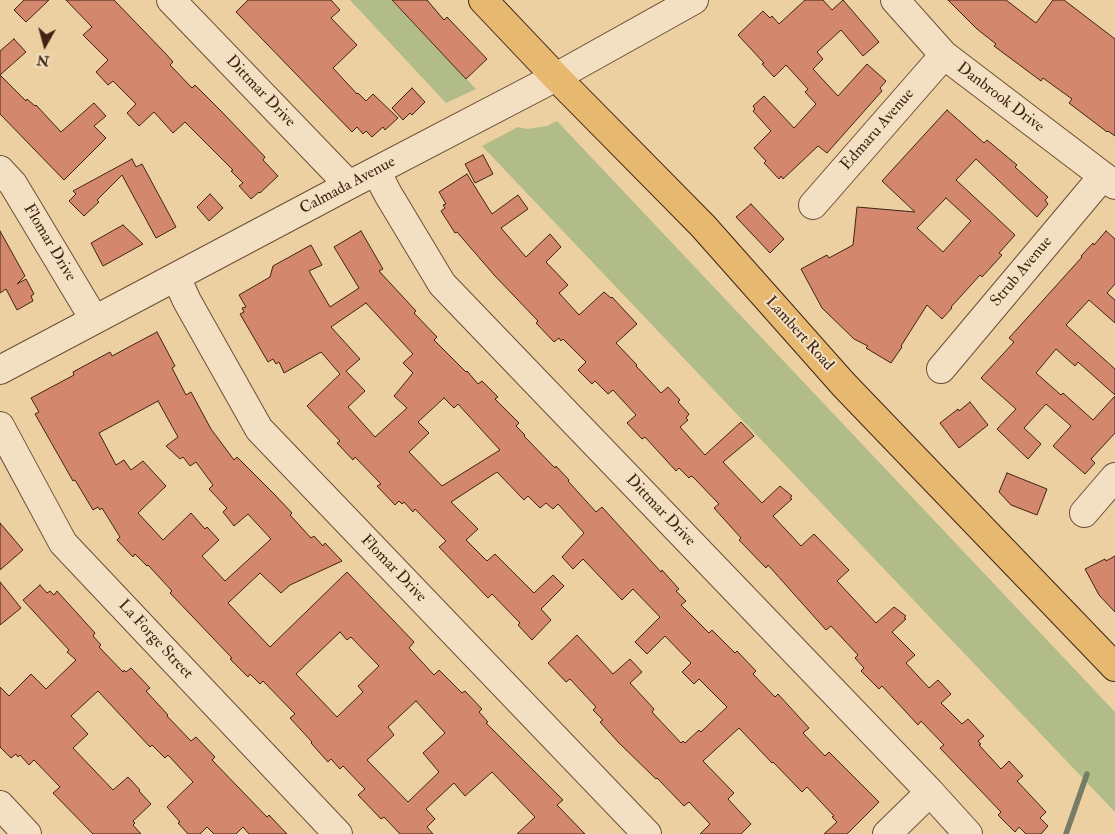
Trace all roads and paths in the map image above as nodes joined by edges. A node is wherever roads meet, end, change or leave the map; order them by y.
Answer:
1 (171, 0) edge
2 (483, 0) edge
3 (694, 0) edge
4 (895, 0) edge
5 (944, 55) junction
6 (556, 78) junction
7 (0, 170) edge
8 (376, 171) junction
9 (1109, 181) edge
10 (349, 185) junction
11 (813, 205) dead end
12 (176, 277) junction
13 (94, 319) junction
14 (941, 369) dead end
15 (0, 370) edge
16 (0, 426) edge
17 (1115, 477) edge
18 (1084, 513) dead end
19 (1115, 667) edge
20 (930, 792) junction
21 (0, 805) edge
22 (28, 834) edge
23 (338, 834) edge
24 (647, 834) edge
25 (887, 834) edge
26 (968, 834) edge

1 - 10 street, Dittmar Drive
2 - 6 main road, Lambert Road
3 - 6 street, Calmada Avenue
4 - 5 street, Danbrook Drive
5 - 9 street, Danbrook Drive
5 - 11 street, Edmaru Avenue
6 - 8 street, Calmada Avenue
6 - 19 main road, Lambert Road
7 - 13 street, Flomar Drive
8 - 10 street, Calmada Avenue
8 - 20 street, Dittmar Drive
9 - 14 street, Strub Avenue
10 - 12 street, Calmada Avenue
12 - 13 street, Calmada Avenue
12 - 24 street, Flomar Drive
13 - 15 street, Calmada Avenue
16 - 23 street, La Forge Street
17 - 18 street
20 - 25 street
20 - 26 street, Dittmar Drive
21 - 22 street

